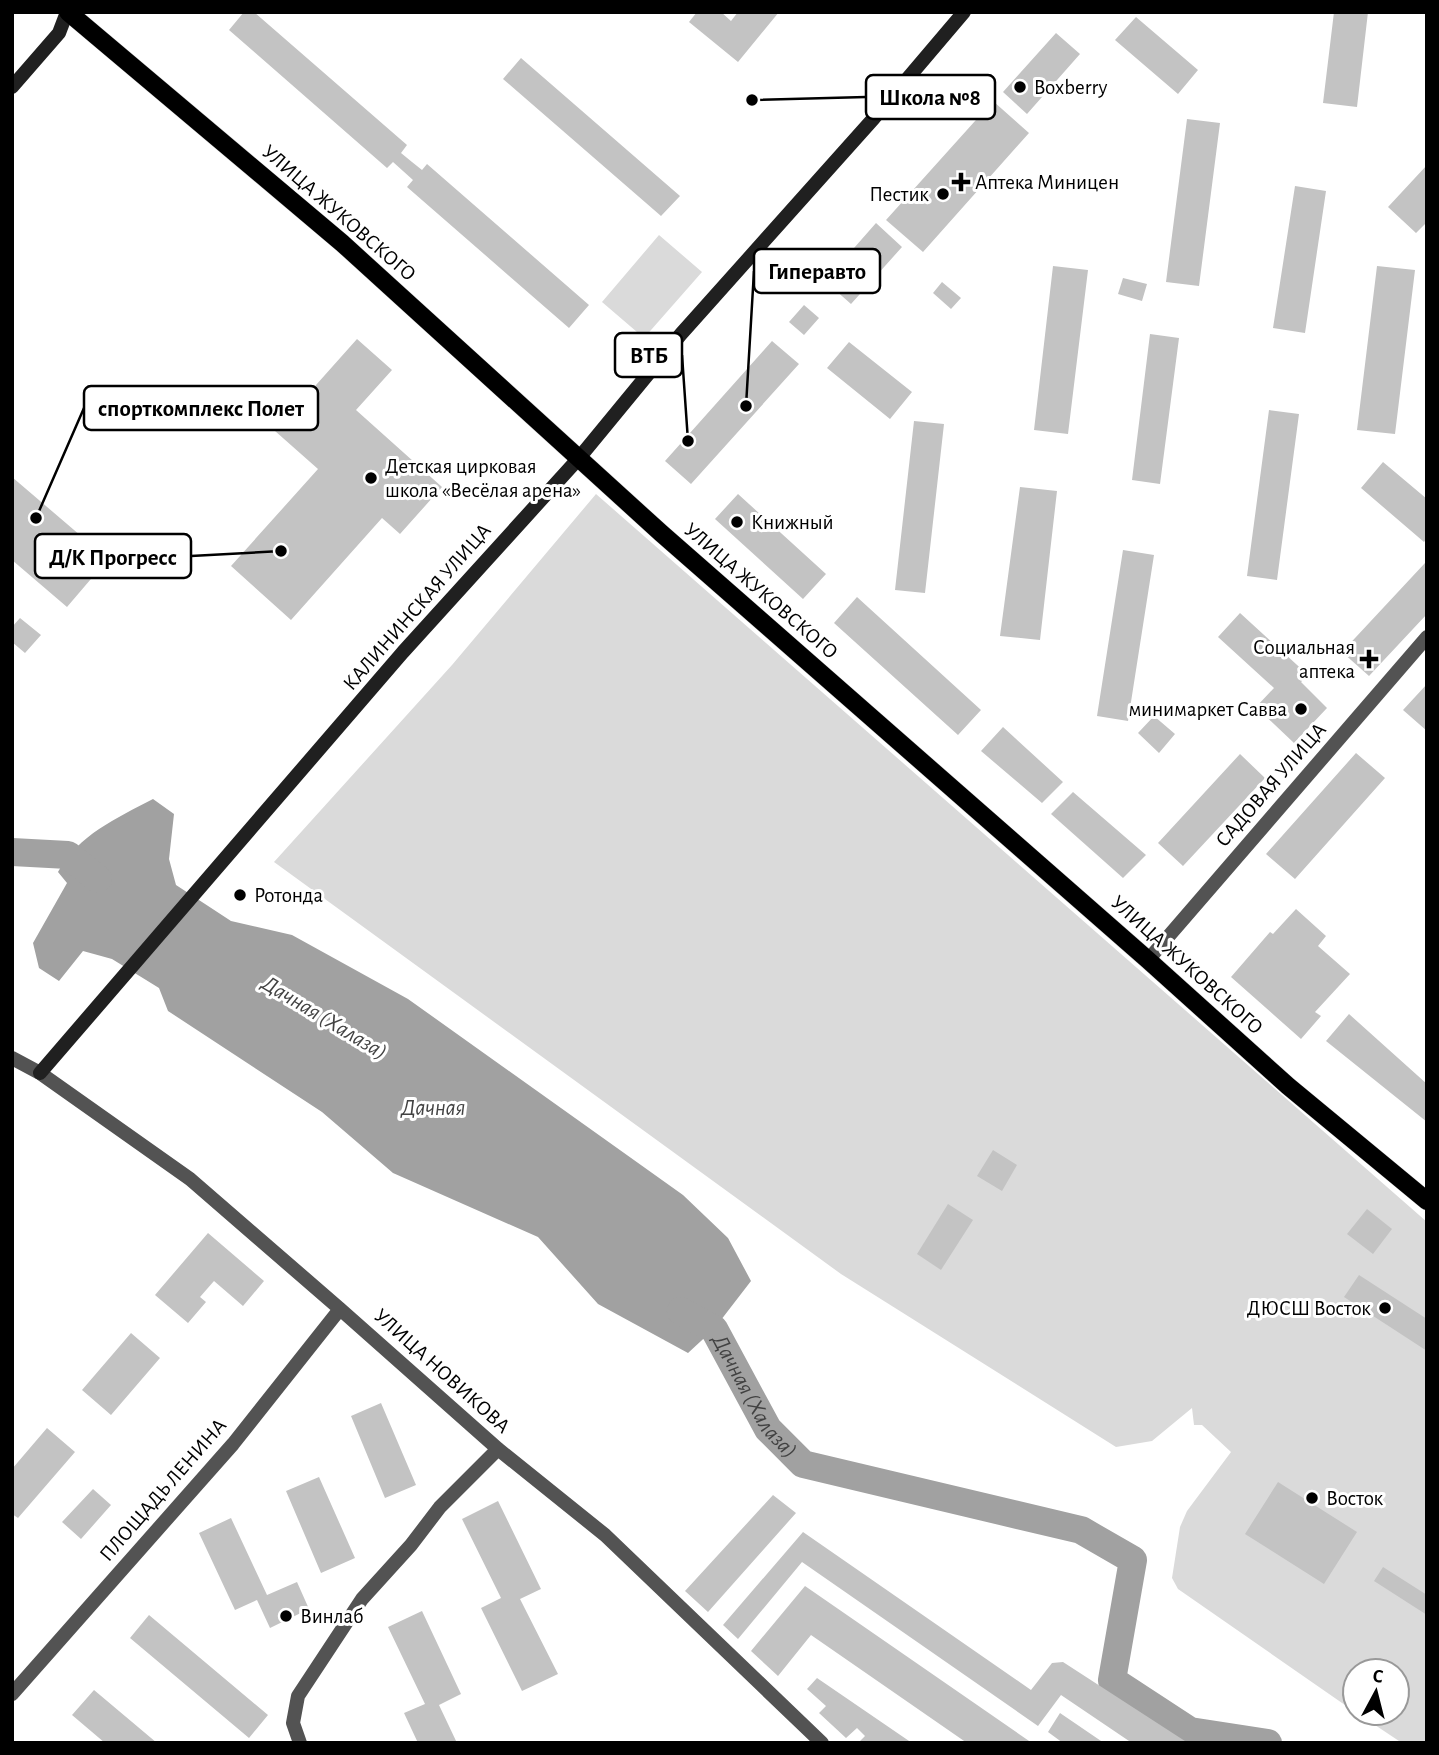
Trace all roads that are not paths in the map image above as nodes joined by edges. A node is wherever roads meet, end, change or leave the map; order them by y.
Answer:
1 (68, 12) edge
2 (964, 12) edge
3 (12, 87) edge
4 (579, 458) junction
5 (1427, 637) edge
6 (1148, 960) junction
7 (12, 1058) edge
8 (40, 1073) junction
9 (1427, 1201) edge
10 (340, 1308) junction
11 (498, 1450) junction
12 (12, 1694) edge
13 (300, 1743) edge
14 (822, 1743) edge

1 - 3 street
1 - 4 main road, УЛИЦА ЖУКОВСКОГО
2 - 4 street, КАЛИНИНСКАЯ УЛИЦА
4 - 6 main road, УЛИЦА ЖУКОВСКОГО
4 - 8 street, КАЛИНИНСКАЯ УЛИЦА
5 - 6 street, САДОВАЯ УЛИЦА
6 - 9 main road, УЛИЦА ЖУКОВСКОГО
7 - 8 street, УЛИЦА НОВИКОВА
8 - 10 street, УЛИЦА НОВИКОВА
10 - 11 street, УЛИЦА НОВИКОВА
10 - 12 street, ПЛОЩАДЬ ЛЕНИНА
11 - 13 street
11 - 14 street, УЛИЦА НОВИКОВА

